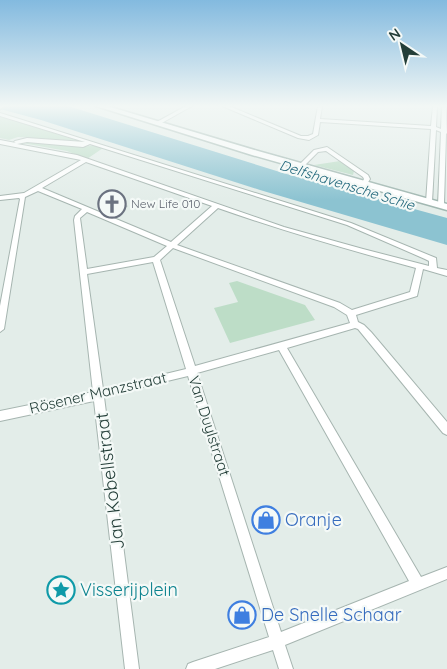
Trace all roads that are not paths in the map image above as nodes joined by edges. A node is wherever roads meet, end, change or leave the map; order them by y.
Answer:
1 (75, 137) edge
2 (205, 137) edge
3 (433, 137) edge
4 (445, 137) edge
5 (0, 142) edge
6 (90, 142) junction
7 (11, 143) junction
8 (433, 154) junction
9 (444, 156) edge
10 (85, 160) junction
11 (301, 166) junction
12 (365, 183) junction
13 (37, 188) junction
14 (22, 196) junction
15 (0, 198) edge
16 (429, 202) junction
17 (216, 206) junction
18 (444, 206) edge
19 (86, 209) junction
20 (171, 245) junction
21 (156, 259) junction
22 (420, 267) junction
23 (433, 270) junction
24 (84, 272) junction
25 (447, 273) edge
26 (351, 313) junction
27 (354, 324) junction
28 (0, 329) edge
29 (282, 347) junction
30 (192, 371) junction
31 (100, 394) junction
32 (0, 416) edge
33 (443, 419) edge
34 (447, 430) edge
35 (447, 573) edge
36 (418, 584) junction
37 (277, 641) junction
38 (132, 669) edge
39 (193, 669) edge
40 (286, 669) edge

1 - 6 street
2 - 11 street
3 - 8 street
4 - 9 street
5 - 7 street
6 - 7 street
6 - 23 street
7 - 10 street
8 - 9 street
8 - 16 street
9 - 18 street
10 - 13 street
10 - 17 street
11 - 12 street
11 - 12 street
12 - 16 street
13 - 14 street
13 - 19 street
14 - 15 street
14 - 28 street
16 - 18 street
17 - 20 street
17 - 22 street
19 - 20 street
19 - 24 street, Jan Kobellstraat
20 - 21 street
20 - 26 street
21 - 24 street
21 - 30 street, Van Duylstraat
22 - 23 street
22 - 26 street
23 - 25 street
24 - 31 street, Jan Kobellstraat
26 - 27 street
27 - 29 street, Rösener Manzstraat
27 - 33 street
29 - 30 street, Rösener Manzstraat
29 - 36 street
30 - 31 street, Rösener Manzstraat
30 - 37 street, Van Duylstraat
31 - 32 street, Rösener Manzstraat
31 - 38 street, Jan Kobellstraat
33 - 34 street
35 - 36 street
36 - 37 street
37 - 39 street
37 - 40 street, Van Duylstraat

